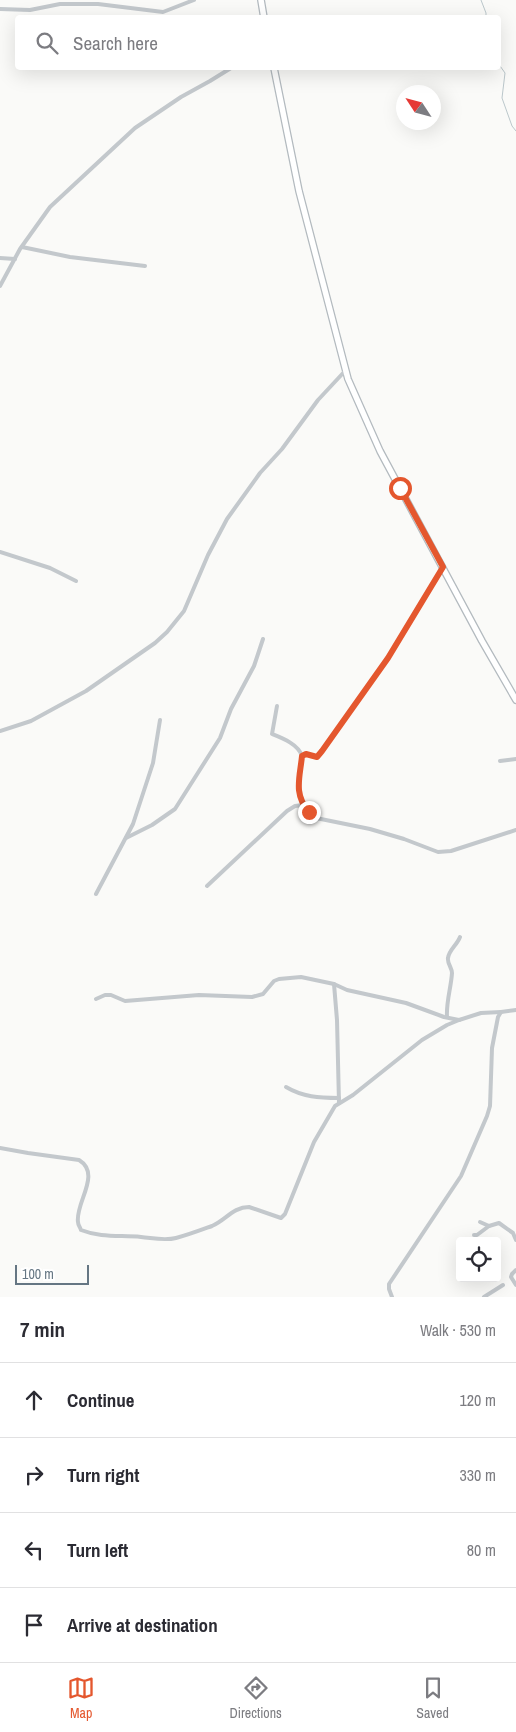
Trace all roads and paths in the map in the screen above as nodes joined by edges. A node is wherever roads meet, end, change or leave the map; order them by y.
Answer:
1 (194, 0) edge
2 (261, 0) edge
3 (0, 8) edge
4 (264, 15) edge
5 (228, 70) edge
6 (274, 70) edge
7 (22, 246) junction
8 (0, 258) edge
9 (15, 259) junction
10 (145, 266) dead end
11 (0, 286) edge
12 (345, 371) junction
13 (0, 552) edge
14 (443, 567) junction
15 (76, 580) dead end
16 (263, 640) dead end
17 (516, 700) edge
18 (276, 706) dead end
19 (160, 720) dead end
20 (0, 731) edge
21 (302, 756) junction
22 (516, 759) edge
23 (500, 761) dead end
24 (300, 798) junction
25 (303, 805) junction
26 (295, 806) junction
27 (516, 830) edge
28 (126, 838) junction
29 (207, 886) dead end
30 (96, 894) dead end
31 (460, 937) dead end
32 (334, 984) junction
33 (96, 999) dead end
34 (516, 1010) edge
35 (501, 1012) junction
36 (447, 1017) junction
37 (459, 1020) junction
38 (286, 1087) dead end
39 (338, 1100) junction
40 (0, 1148) edge
41 (480, 1222) dead end
42 (488, 1226) junction
43 (474, 1235) dead end
44 (516, 1240) edge
45 (516, 1270) edge
46 (516, 1284) edge
47 (503, 1285) dead end
48 (392, 1297) edge
49 (484, 1297) edge

1 - 3 street
2 - 4 street
5 - 7 street
6 - 12 street
7 - 9 street
7 - 10 street
8 - 9 street
9 - 11 street
12 - 14 street
12 - 20 street
13 - 15 street
14 - 17 street
14 - 21 street
16 - 28 street
18 - 21 street
19 - 28 street
21 - 24 street
22 - 23 street
24 - 25 street
24 - 26 street
25 - 26 street
25 - 27 street
26 - 29 street
28 - 30 street
31 - 36 street
32 - 33 street
32 - 36 street
32 - 39 street
34 - 35 street
35 - 37 street
35 - 48 street
36 - 37 street
37 - 39 street
38 - 39 street
39 - 40 street
41 - 42 street
42 - 43 street
42 - 44 street
45 - 46 street
47 - 49 street

